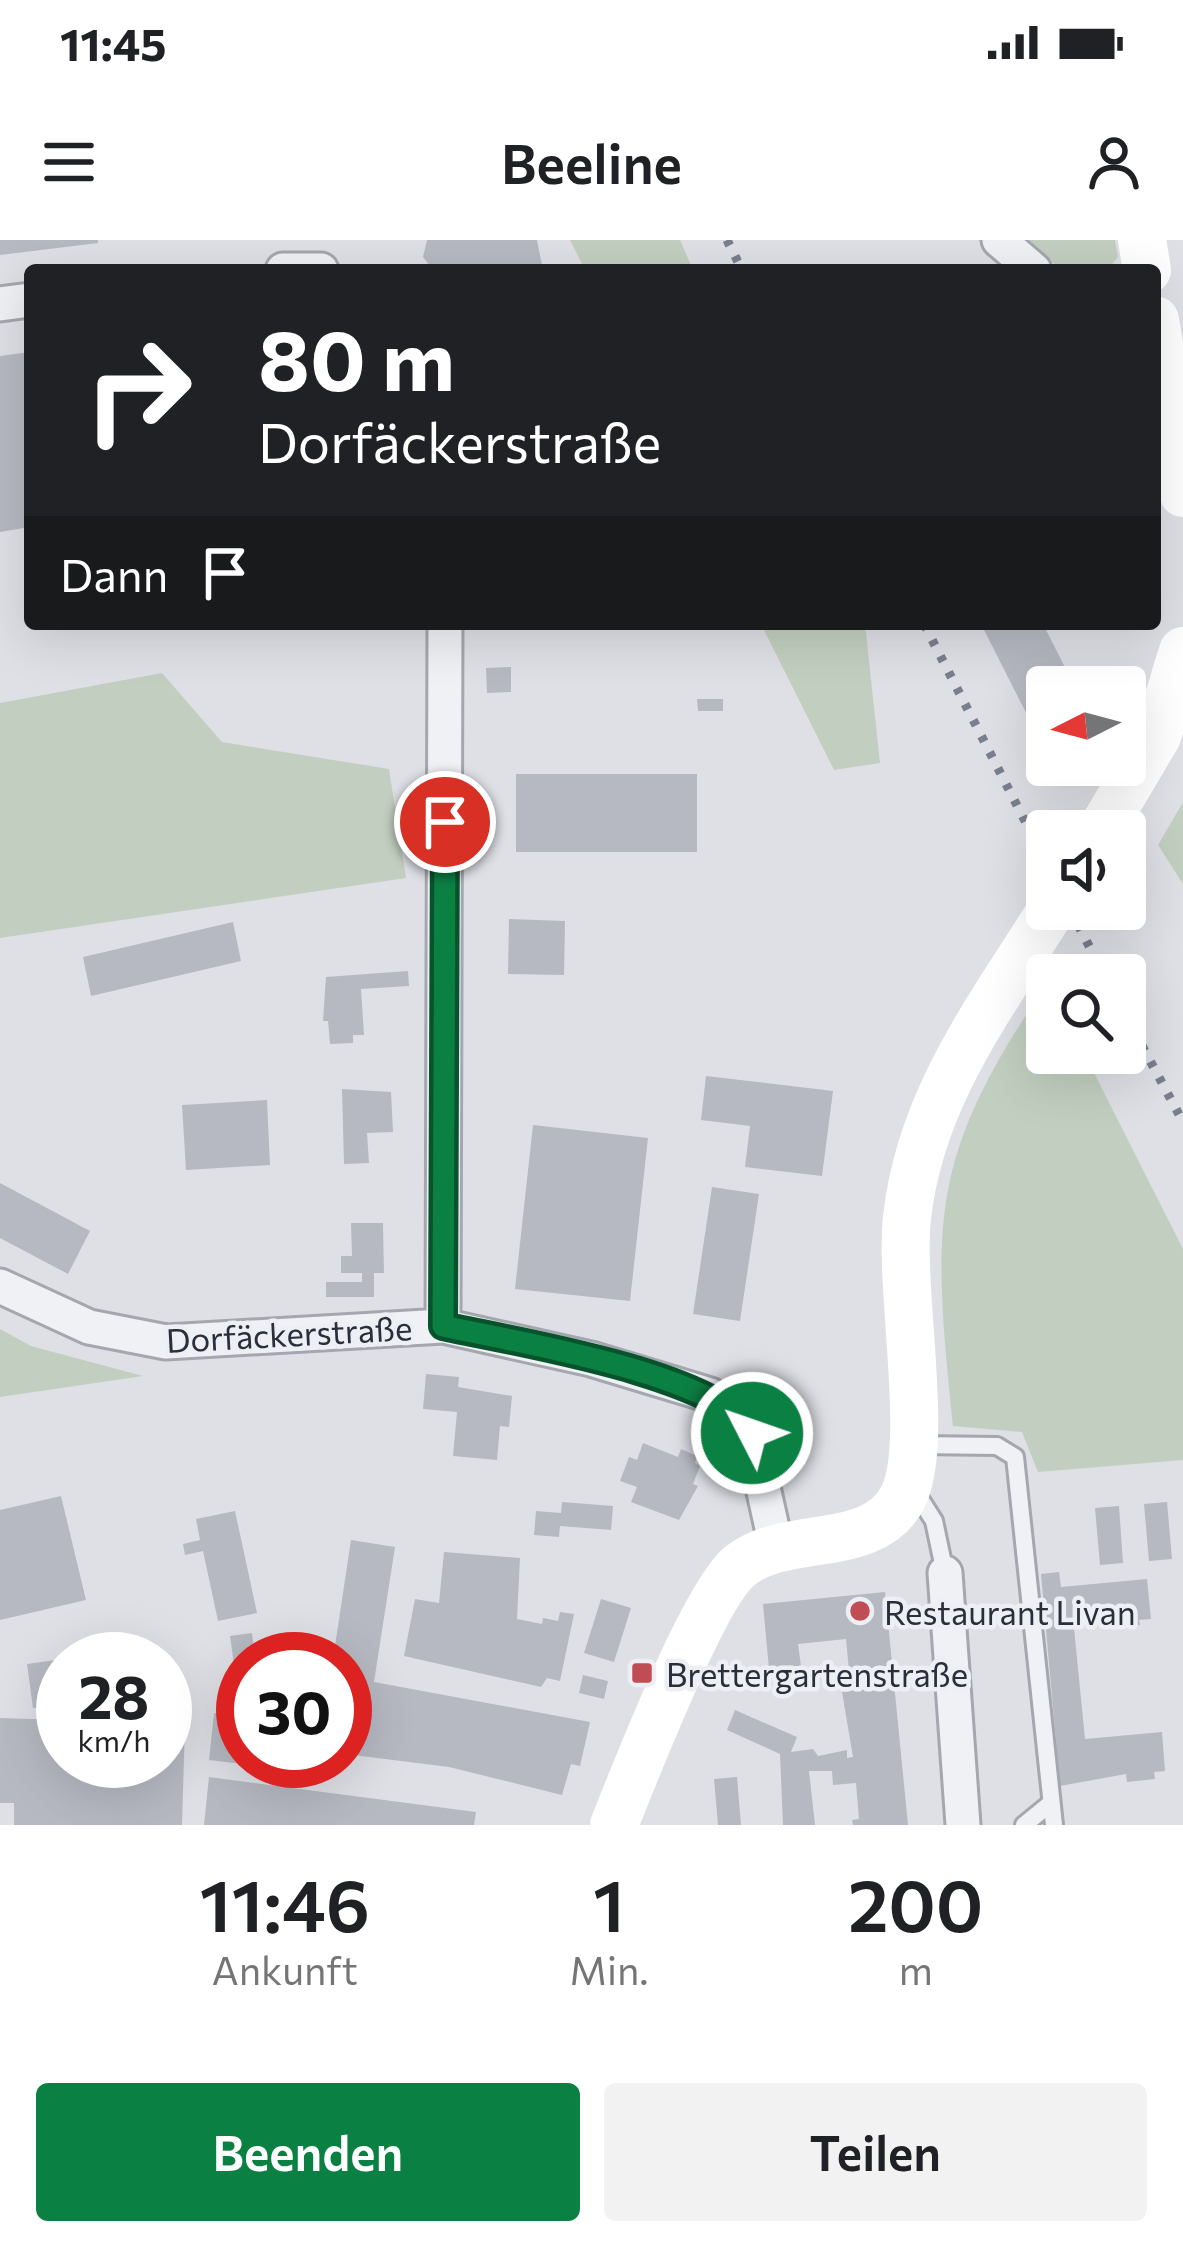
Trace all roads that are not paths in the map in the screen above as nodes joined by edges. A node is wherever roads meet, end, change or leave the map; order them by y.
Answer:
1 (999, 240) edge
2 (1027, 264) edge
3 (1161, 357) edge
4 (1183, 493) edge
5 (446, 630) edge
6 (1183, 651) edge
7 (1113, 810) edge
8 (1038, 930) edge
9 (0, 1286) edge
10 (443, 1326) junction
11 (911, 1463) junction
12 (776, 1546) junction
13 (945, 1573) joint
14 (1052, 1804) junction
15 (614, 1825) edge
16 (963, 1825) edge
17 (1024, 1825) edge
18 (1054, 1825) edge

1 - 2 street
3 - 4 main road
5 - 10 street, Dorfäckerstraße
6 - 7 main road
8 - 11 main road
9 - 10 street, Dorfäckerstraße
10 - 12 street, Dorfäckerstraße
11 - 12 main road
11 - 13 lane
11 - 14 lane
12 - 15 main road
13 - 16 street
14 - 17 lane
14 - 18 lane

